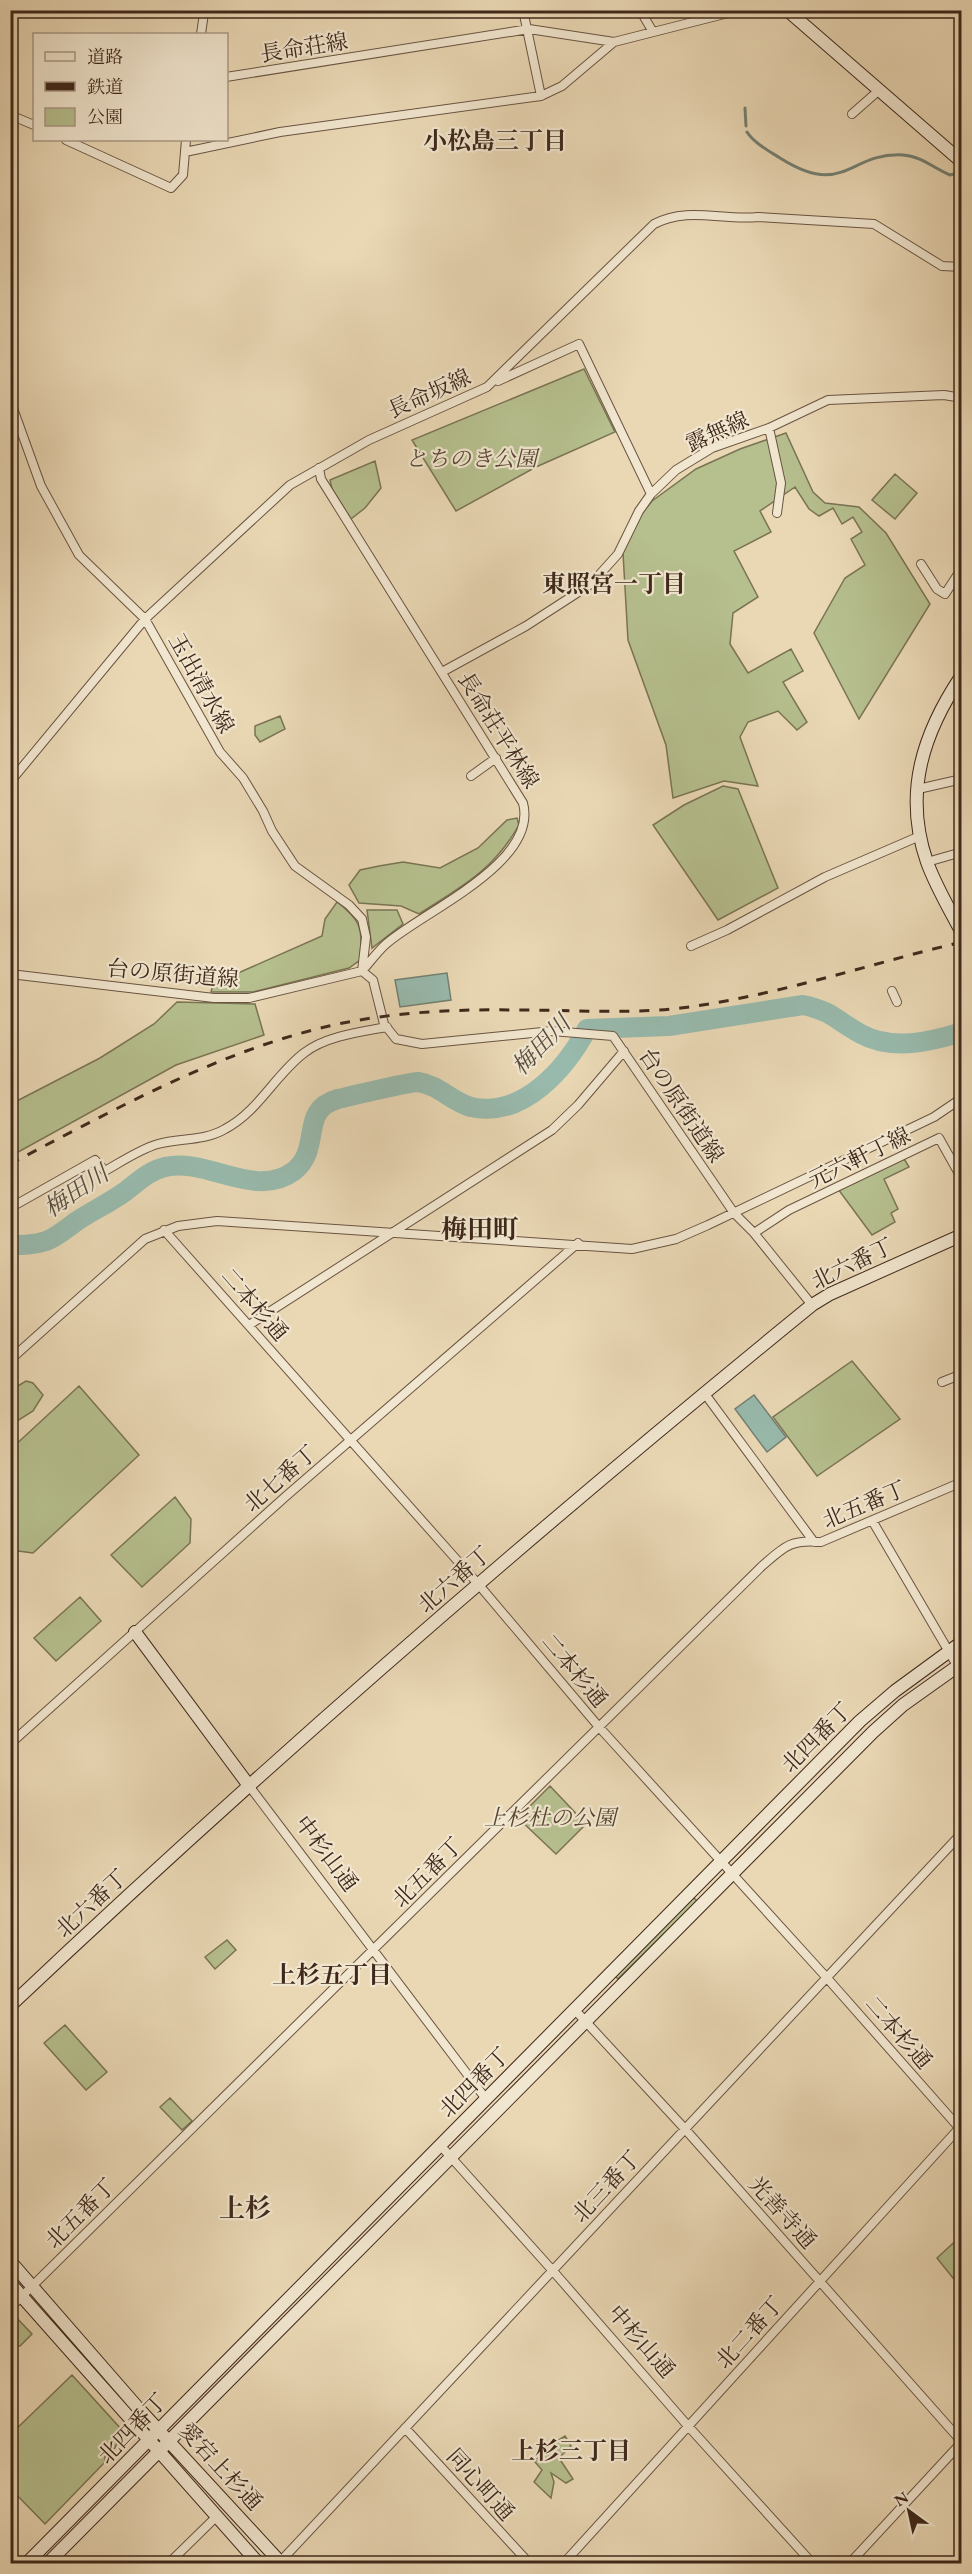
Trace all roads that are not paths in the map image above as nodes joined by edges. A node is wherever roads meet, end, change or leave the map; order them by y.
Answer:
1 (221, 10) edge
2 (523, 10) edge
3 (640, 10) edge
4 (740, 10) edge
5 (787, 10) edge
6 (529, 29) junction
7 (653, 32) junction
8 (201, 33) edge
9 (614, 42) junction
10 (228, 77) edge
11 (878, 92) junction
12 (541, 96) junction
13 (852, 114) dead end
14 (10, 115) edge
15 (33, 125) edge
16 (68, 141) edge
17 (186, 141) edge
18 (185, 152) junction
19 (961, 161) edge
20 (962, 267) edge
21 (486, 387) junction
22 (962, 398) edge
23 (10, 400) edge
24 (769, 428) junction
25 (319, 468) junction
26 (651, 494) junction
27 (777, 513) dead end
28 (921, 564) dead end
29 (962, 568) edge
30 (146, 619) junction
31 (442, 672) junction
32 (962, 675) edge
33 (496, 758) junction
34 (471, 776) dead end
35 (962, 779) edge
36 (10, 782) edge
37 (918, 789) junction
38 (920, 836) junction
39 (962, 852) edge
40 (927, 862) junction
41 (962, 933) edge
42 (691, 946) dead end
43 (362, 971) junction
44 (10, 974) edge
45 (892, 991) dead end
46 (897, 1002) dead end
47 (387, 1028) junction
48 (624, 1051) junction
49 (962, 1098) edge
50 (962, 1179) edge
51 (10, 1208) edge
52 (734, 1213) junction
53 (164, 1230) junction
54 (392, 1231) junction
55 (754, 1233) junction
56 (962, 1235) edge
57 (578, 1243) junction
58 (812, 1305) junction
59 (249, 1325) junction
60 (10, 1360) edge
61 (962, 1374) edge
62 (942, 1382) dead end
63 (705, 1394) junction
64 (350, 1440) junction
65 (962, 1482) edge
66 (873, 1522) junction
67 (814, 1542) junction
68 (479, 1586) junction
69 (135, 1632) junction
70 (962, 1642) edge
71 (948, 1650) junction
72 (960, 1668) edge
73 (599, 1727) junction
74 (10, 1744) edge
75 (250, 1787) junction
76 (962, 1833) edge
77 (722, 1861) junction
78 (733, 1873) junction
79 (374, 1949) junction
80 (827, 1978) junction
81 (10, 2006) edge
82 (575, 2010) junction
83 (585, 2021) junction
84 (486, 2099) junction
85 (961, 2128) edge
86 (685, 2129) junction
87 (440, 2145) junction
88 (450, 2156) junction
89 (10, 2261) edge
90 (553, 2271) junction
91 (820, 2280) junction
92 (10, 2283) edge
93 (27, 2292) junction
94 (10, 2308) edge
95 (688, 2426) junction
96 (405, 2428) junction
97 (159, 2430) junction
98 (149, 2440) junction
99 (169, 2441) junction
100 (962, 2442) edge
101 (159, 2451) junction
102 (216, 2517) junction
103 (280, 2563) edge
104 (26, 2564) edge
105 (47, 2564) edge
106 (168, 2564) edge
107 (259, 2564) edge
108 (530, 2564) edge
109 (563, 2564) edge
110 (813, 2564) edge
111 (849, 2564) edge

1 - 8 street
2 - 6 street
3 - 7 street
4 - 7 street, 長命荘線
5 - 11 street
6 - 9 street, 長命荘線
6 - 10 street, 長命荘線
6 - 12 street
7 - 9 street, 長命荘線
9 - 12 street
11 - 13 street
11 - 19 street
12 - 18 street
14 - 15 street
16 - 18 street
17 - 18 street
20 - 21 street, 長命坂線
21 - 25 street, 長命坂線
21 - 26 street
22 - 24 street, 露無線
23 - 30 street, 玉出清水線
24 - 26 street, 露無線
24 - 27 street
25 - 30 street, 長命坂線
25 - 31 street, 長命荘平林線
26 - 31 street, 露無線
28 - 29 street
30 - 36 street, 長命坂線
30 - 43 street, 玉出清水線
31 - 33 street, 長命荘平林線
32 - 37 street
33 - 34 street
33 - 43 street, 長命荘平林線
35 - 37 street
37 - 38 street
38 - 40 street
38 - 42 street
39 - 40 street
40 - 41 street
43 - 44 street, 台の原街道線
43 - 47 street
45 - 46 street
47 - 48 street, 台の原街道線
47 - 51 street
48 - 52 street, 台の原街道線
48 - 54 street
49 - 52 street
50 - 55 street, 元六軒丁線
52 - 55 street, 台の原街道線
52 - 57 street
53 - 54 street
53 - 59 street, 二本杉通
53 - 60 street
54 - 57 street
54 - 59 street
55 - 58 street, 台の原街道線
56 - 58 street, 北六番丁
57 - 64 street, 北七番丁
58 - 63 street, 北六番丁
59 - 64 street, 二本杉通
61 - 62 street
63 - 67 street
63 - 68 street, 北六番丁
64 - 68 street, 二本杉通
64 - 69 street, 北七番丁
65 - 66 street, 北五番丁
66 - 67 street, 北五番丁
66 - 71 street
67 - 73 street, 北五番丁
68 - 73 street, 二本杉通
68 - 75 street, 北六番丁
69 - 74 street, 北七番丁
69 - 75 street, 中杉山通
70 - 71 street, 北四番丁
71 - 72 street
71 - 77 street, 北四番丁
72 - 78 street, 北四番丁
73 - 77 street, 二本杉通
73 - 79 street, 北五番丁
75 - 79 street, 中杉山通
75 - 81 street, 北六番丁
76 - 80 street, 北三番丁
77 - 78 street, 二本杉通
77 - 82 street, 北四番丁
78 - 80 street, 二本杉通
78 - 83 street, 北四番丁
79 - 84 street, 中杉山通
79 - 93 street, 北五番丁
80 - 85 street, 二本杉通
80 - 86 street, 北三番丁
82 - 83 street, 光善寺通
82 - 84 street, 北四番丁
83 - 86 street, 光善寺通
83 - 88 street, 北四番丁
84 - 87 street, 北四番丁
85 - 91 street, 北二番丁
86 - 90 street, 北三番丁
86 - 91 street, 光善寺通
87 - 88 street, 中杉山通
87 - 97 street, 北四番丁
88 - 90 street, 中杉山通
88 - 99 street, 北四番丁
89 - 93 street, 愛宕上杉通
90 - 95 street, 中杉山通
90 - 96 street, 北三番丁
91 - 95 street, 北二番丁
91 - 100 street, 光善寺通
92 - 93 street, 愛宕上杉通
93 - 94 street, 北五番丁
93 - 97 street, 愛宕上杉通
93 - 98 street, 愛宕上杉通
95 - 109 street, 北二番丁
95 - 110 street, 中杉山通
96 - 103 street, 北三番丁
96 - 108 street, 同心町通
97 - 98 street, 北四番丁
97 - 99 street, 愛宕上杉通
98 - 101 street, 愛宕上杉通
98 - 104 street, 北四番丁
99 - 101 street, 北四番丁
99 - 103 street, 愛宕上杉通
100 - 111 street
101 - 102 street, 愛宕上杉通
101 - 105 street, 北四番丁
102 - 106 street
102 - 107 street, 愛宕上杉通

